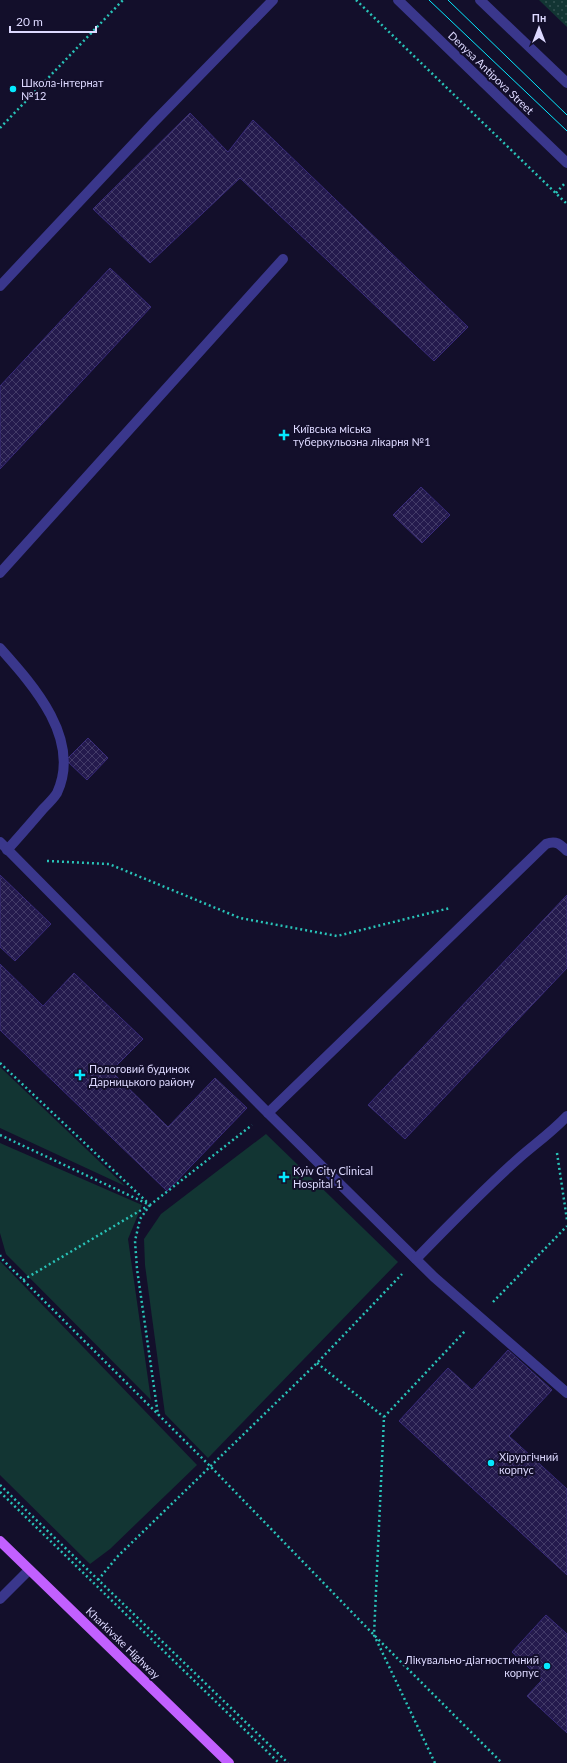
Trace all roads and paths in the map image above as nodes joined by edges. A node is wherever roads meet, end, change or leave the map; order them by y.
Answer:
1 (123, 0) edge
2 (273, 0) edge
3 (356, 0) edge
4 (398, 0) edge
5 (480, 0) edge
6 (567, 83) edge
7 (0, 128) edge
8 (567, 163) edge
9 (567, 182) edge
10 (556, 193) junction
11 (567, 204) edge
12 (283, 259) dead end
13 (0, 286) edge
14 (0, 573) edge
15 (0, 648) edge
16 (0, 842) edge
17 (7, 850) junction
18 (567, 851) edge
19 (17, 860) junction
20 (452, 907) dead end
21 (0, 1063) edge
22 (268, 1113) junction
23 (567, 1116) edge
24 (554, 1130) junction
25 (0, 1135) edge
26 (150, 1205) junction
27 (567, 1220) edge
28 (567, 1226) edge
29 (0, 1255) edge
30 (416, 1259) junction
31 (23, 1280) junction
32 (479, 1316) junction
33 (317, 1363) junction
34 (567, 1393) edge
35 (158, 1415) junction
36 (384, 1417) junction
37 (210, 1467) junction
38 (0, 1485) edge
39 (0, 1492) edge
40 (0, 1542) edge
41 (30, 1570) junction
42 (98, 1580) junction
43 (0, 1599) edge
44 (374, 1635) junction
45 (229, 1763) edge
46 (279, 1763) edge
47 (288, 1763) edge
48 (435, 1763) edge
49 (502, 1763) edge

1 - 7 path
2 - 13 street
3 - 10 path
4 - 8 street, Denysa Antipova Street
5 - 6 street
9 - 10 path
10 - 11 path
12 - 14 street
15 - 17 street
16 - 17 street
17 - 19 street
18 - 22 street
19 - 20 path
19 - 22 street
21 - 26 path
22 - 26 path
22 - 30 street
23 - 24 street
24 - 27 path
24 - 30 street
25 - 26 path
26 - 31 path
26 - 35 path
28 - 32 path
29 - 31 path
30 - 32 street
30 - 33 path
31 - 35 path
32 - 34 street
32 - 36 path
33 - 36 path
33 - 37 path
35 - 37 path
36 - 44 path
37 - 42 path
37 - 44 path
38 - 42 path
39 - 46 path
40 - 41 main road, Kharkivske Highway
41 - 43 street
41 - 45 main road, Kharkivske Highway
42 - 47 path
44 - 48 path
44 - 49 path

